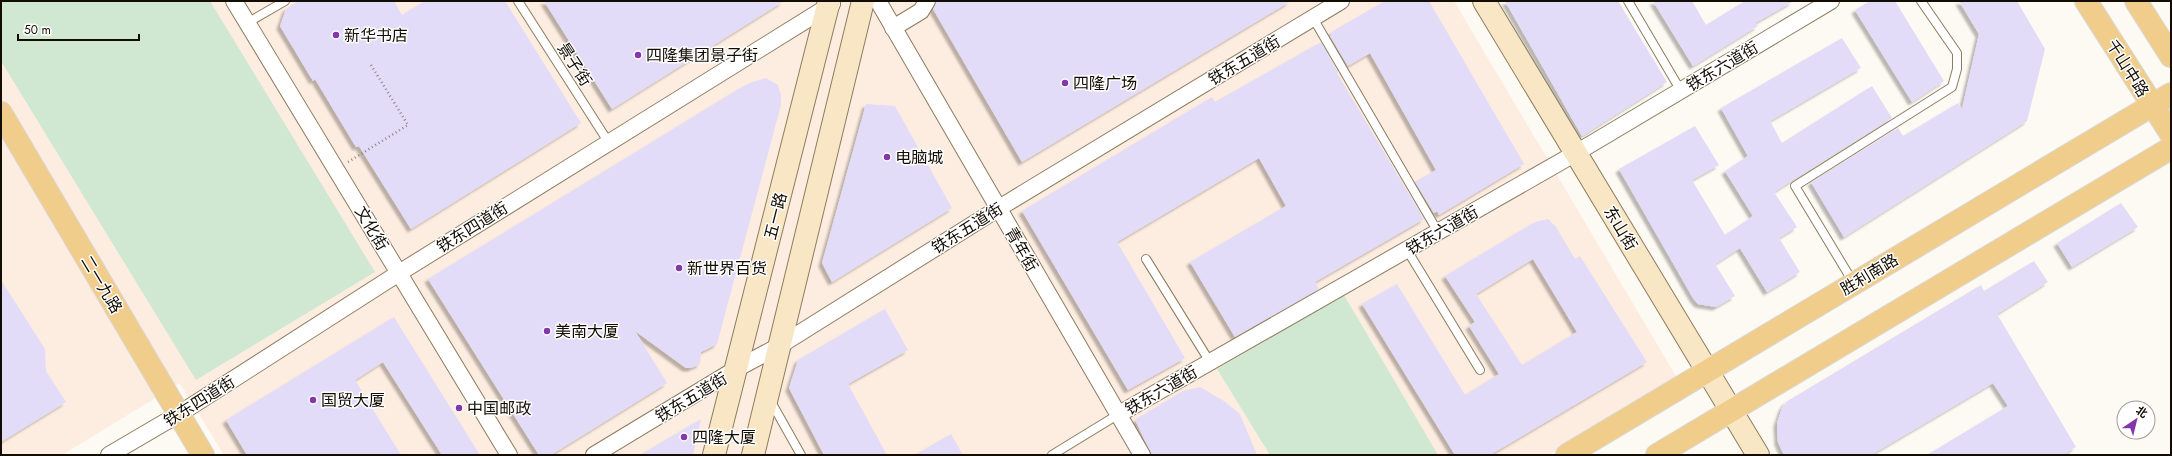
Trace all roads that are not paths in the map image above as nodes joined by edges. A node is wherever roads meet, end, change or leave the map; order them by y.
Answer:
1 (234, 1) edge
2 (285, 1) edge
3 (518, 1) edge
4 (863, 1) edge
5 (878, 1) edge
6 (927, 1) edge
7 (1341, 1) edge
8 (1484, 1) edge
9 (1628, 1) edge
10 (1831, 1) edge
11 (1921, 1) edge
12 (2086, 1) edge
13 (2136, 1) edge
14 (831, 3) edge
15 (1313, 18) junction
16 (247, 23) junction
17 (893, 28) junction
18 (2171, 56) edge
19 (1681, 91) junction
20 (2171, 94) edge
21 (2152, 106) junction
22 (1, 113) edge
23 (2171, 134) edge
24 (609, 143) junction
25 (2171, 148) edge
26 (1576, 153) junction
27 (999, 208) junction
28 (1438, 232) junction
29 (1407, 250) junction
30 (1146, 259) dead end
31 (399, 273) junction
32 (1854, 283) junction
33 (779, 346) junction
34 (1210, 362) junction
35 (736, 369) junction
36 (1480, 370) dead end
37 (1708, 371) junction
38 (768, 396) junction
39 (1732, 412) junction
40 (179, 414) junction
41 (1118, 414) junction
42 (109, 455) edge
43 (203, 455) edge
44 (509, 455) edge
45 (594, 455) edge
46 (714, 455) edge
47 (753, 455) edge
48 (802, 455) edge
49 (1052, 455) edge
50 (1142, 455) edge
51 (1567, 455) edge
52 (1657, 455) edge
53 (1758, 455) edge

1 - 16 street, 文化街
2 - 16 lane
3 - 24 lane, 景子街
4 - 33 main road
5 - 17 street, 青年街
6 - 17 street
7 - 15 street, 铁东五道街
8 - 26 main road, 东山街
9 - 19 lane
10 - 19 street, 铁东六道街
11 - 32 lane
12 - 21 main road, 千山中路
13 - 18 main road
14 - 24 street, 铁东四道街
14 - 35 main road, 五一路
15 - 27 street, 铁东五道街
15 - 28 lane
16 - 31 street, 文化街
17 - 27 street, 青年街
19 - 26 street, 铁东六道街
20 - 21 main road, 胜利南路
21 - 23 main road, 千山中路
21 - 32 main road, 胜利南路
22 - 40 main road, 二一九路
24 - 31 street, 铁东四道街
25 - 39 main road
26 - 28 street, 铁东六道街
26 - 37 main road, 东山街
27 - 33 street, 铁东五道街
27 - 41 street, 青年街
28 - 29 street, 铁东六道街
29 - 34 street, 铁东六道街
29 - 36 lane
30 - 34 lane
31 - 40 street, 铁东四道街
31 - 44 street, 文化街
32 - 37 main road, 胜利南路
33 - 35 street, 铁东五道街
33 - 38 main road
34 - 41 street, 铁东六道街
35 - 45 street, 铁东五道街
35 - 46 main road, 五一路
37 - 39 main road, 东山街
37 - 51 main road, 胜利南路
38 - 47 main road
38 - 48 lane
39 - 52 main road
39 - 53 main road, 东山街
40 - 42 street, 铁东四道街
40 - 43 main road, 二一九路
41 - 49 lane, 铁东六道街
41 - 50 street, 青年街

